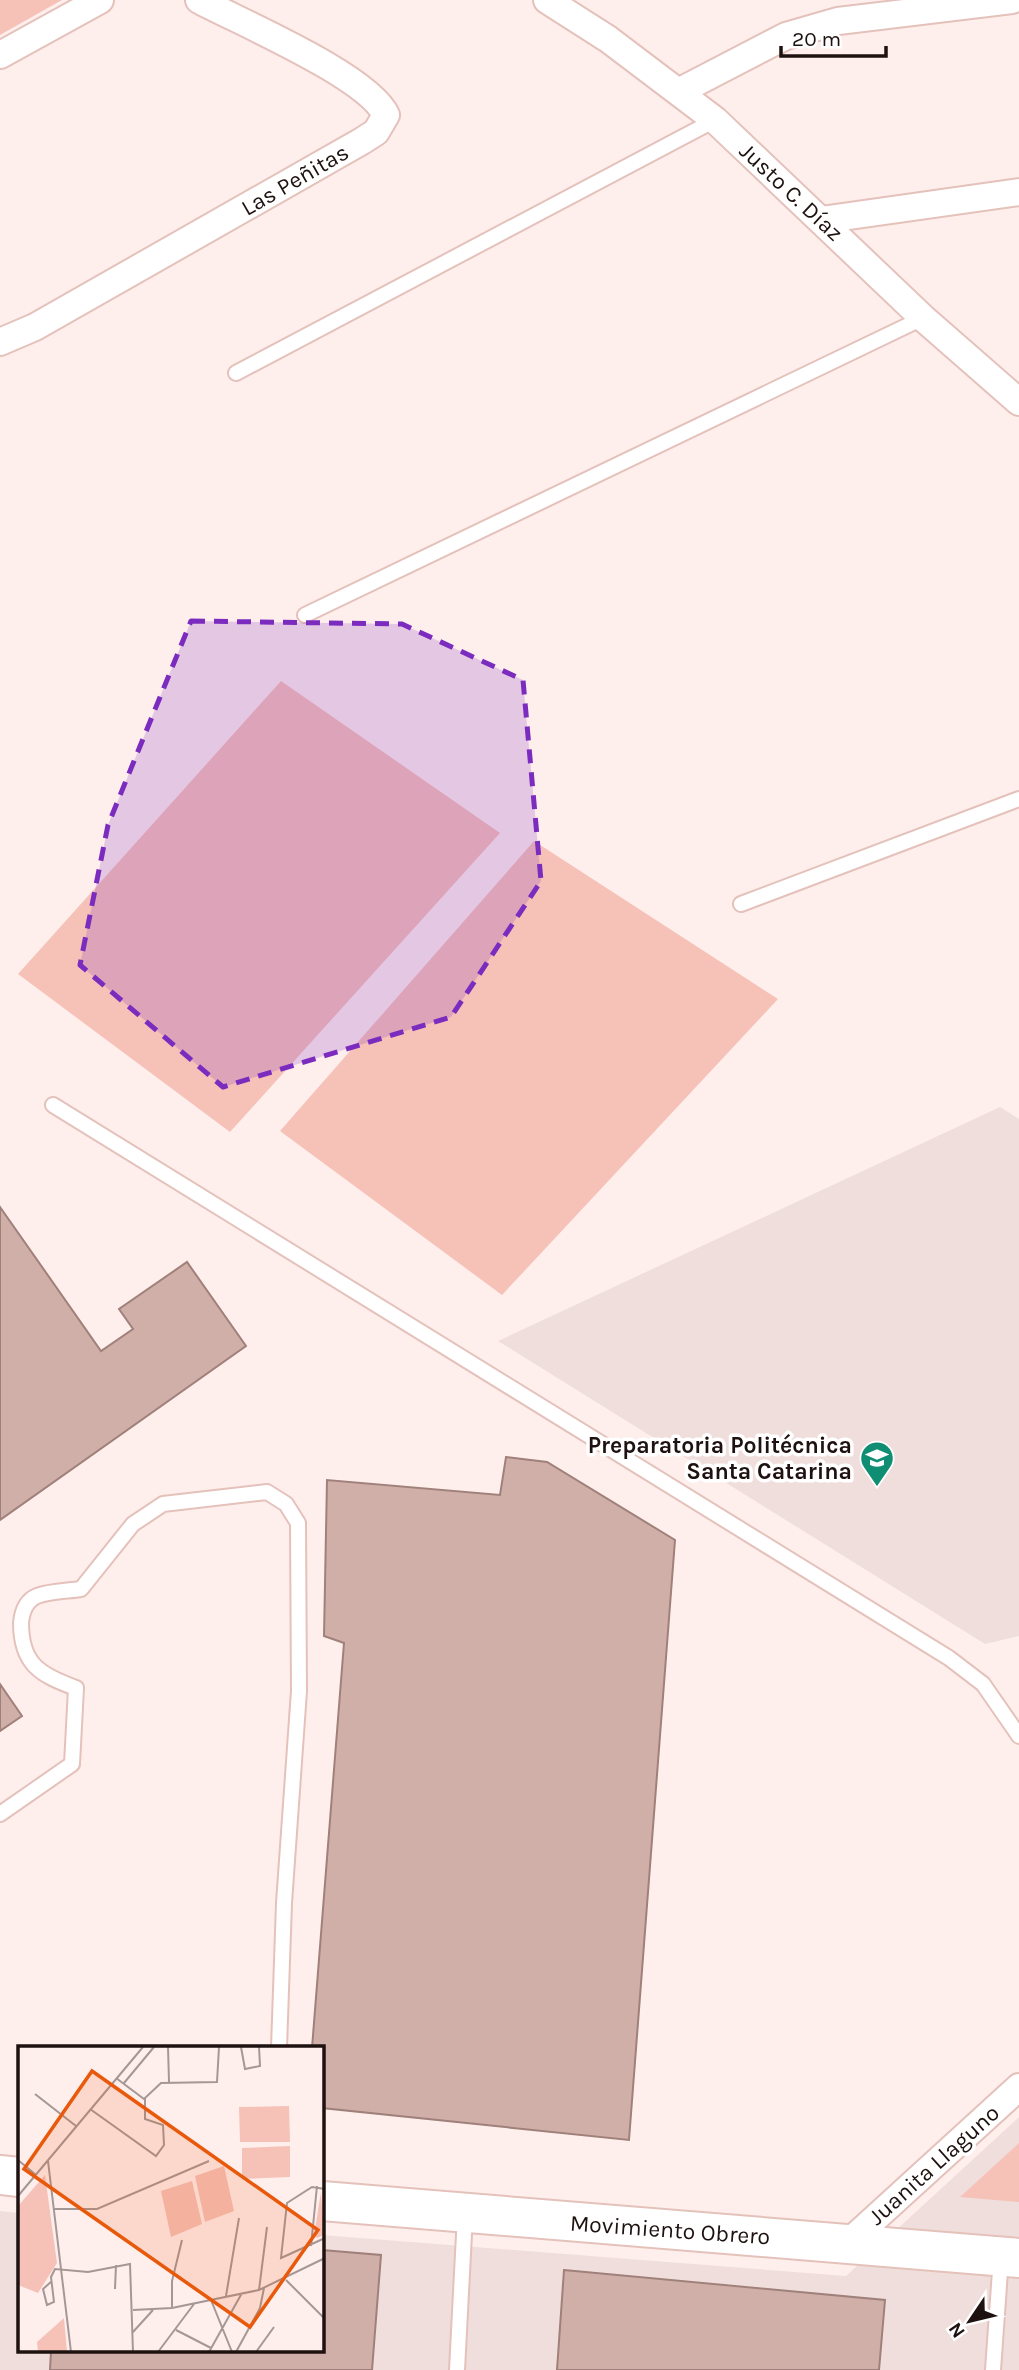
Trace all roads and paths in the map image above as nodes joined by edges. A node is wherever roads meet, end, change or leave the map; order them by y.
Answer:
1 (100, 0) edge
2 (199, 0) edge
3 (547, 0) edge
4 (1012, 0) edge
5 (0, 55) edge
6 (680, 91) junction
7 (715, 120) junction
8 (1019, 192) edge
9 (821, 219) junction
10 (923, 318) junction
11 (0, 342) edge
12 (236, 373) dead end
13 (1019, 402) edge
14 (304, 615) dead end
15 (1019, 799) edge
16 (741, 904) dead end
17 (53, 1105) dead end
18 (1019, 1736) edge
19 (0, 1814) edge
20 (279, 2046) edge
21 (1019, 2087) edge
22 (0, 2175) edge
23 (18, 2177) edge
24 (324, 2201) edge
25 (465, 2214) junction
26 (848, 2243) junction
27 (1010, 2257) edge
28 (457, 2370) edge
29 (993, 2370) edge

1 - 5 street
2 - 11 street, Las Peñitas
3 - 6 street, Justo C. Díaz
4 - 6 street
6 - 7 street, Justo C. Díaz
7 - 9 street, Justo C. Díaz
7 - 12 lane
8 - 9 street
9 - 10 street, Justo C. Díaz
10 - 13 street, Justo C. Díaz
10 - 14 lane
15 - 16 lane
17 - 18 lane
19 - 20 lane
21 - 26 street, Juanita Llaguno
22 - 23 street
24 - 25 street, Movimiento Obrero
25 - 26 street, Movimiento Obrero
25 - 28 lane
26 - 27 street, Movimiento Obrero
27 - 29 lane

